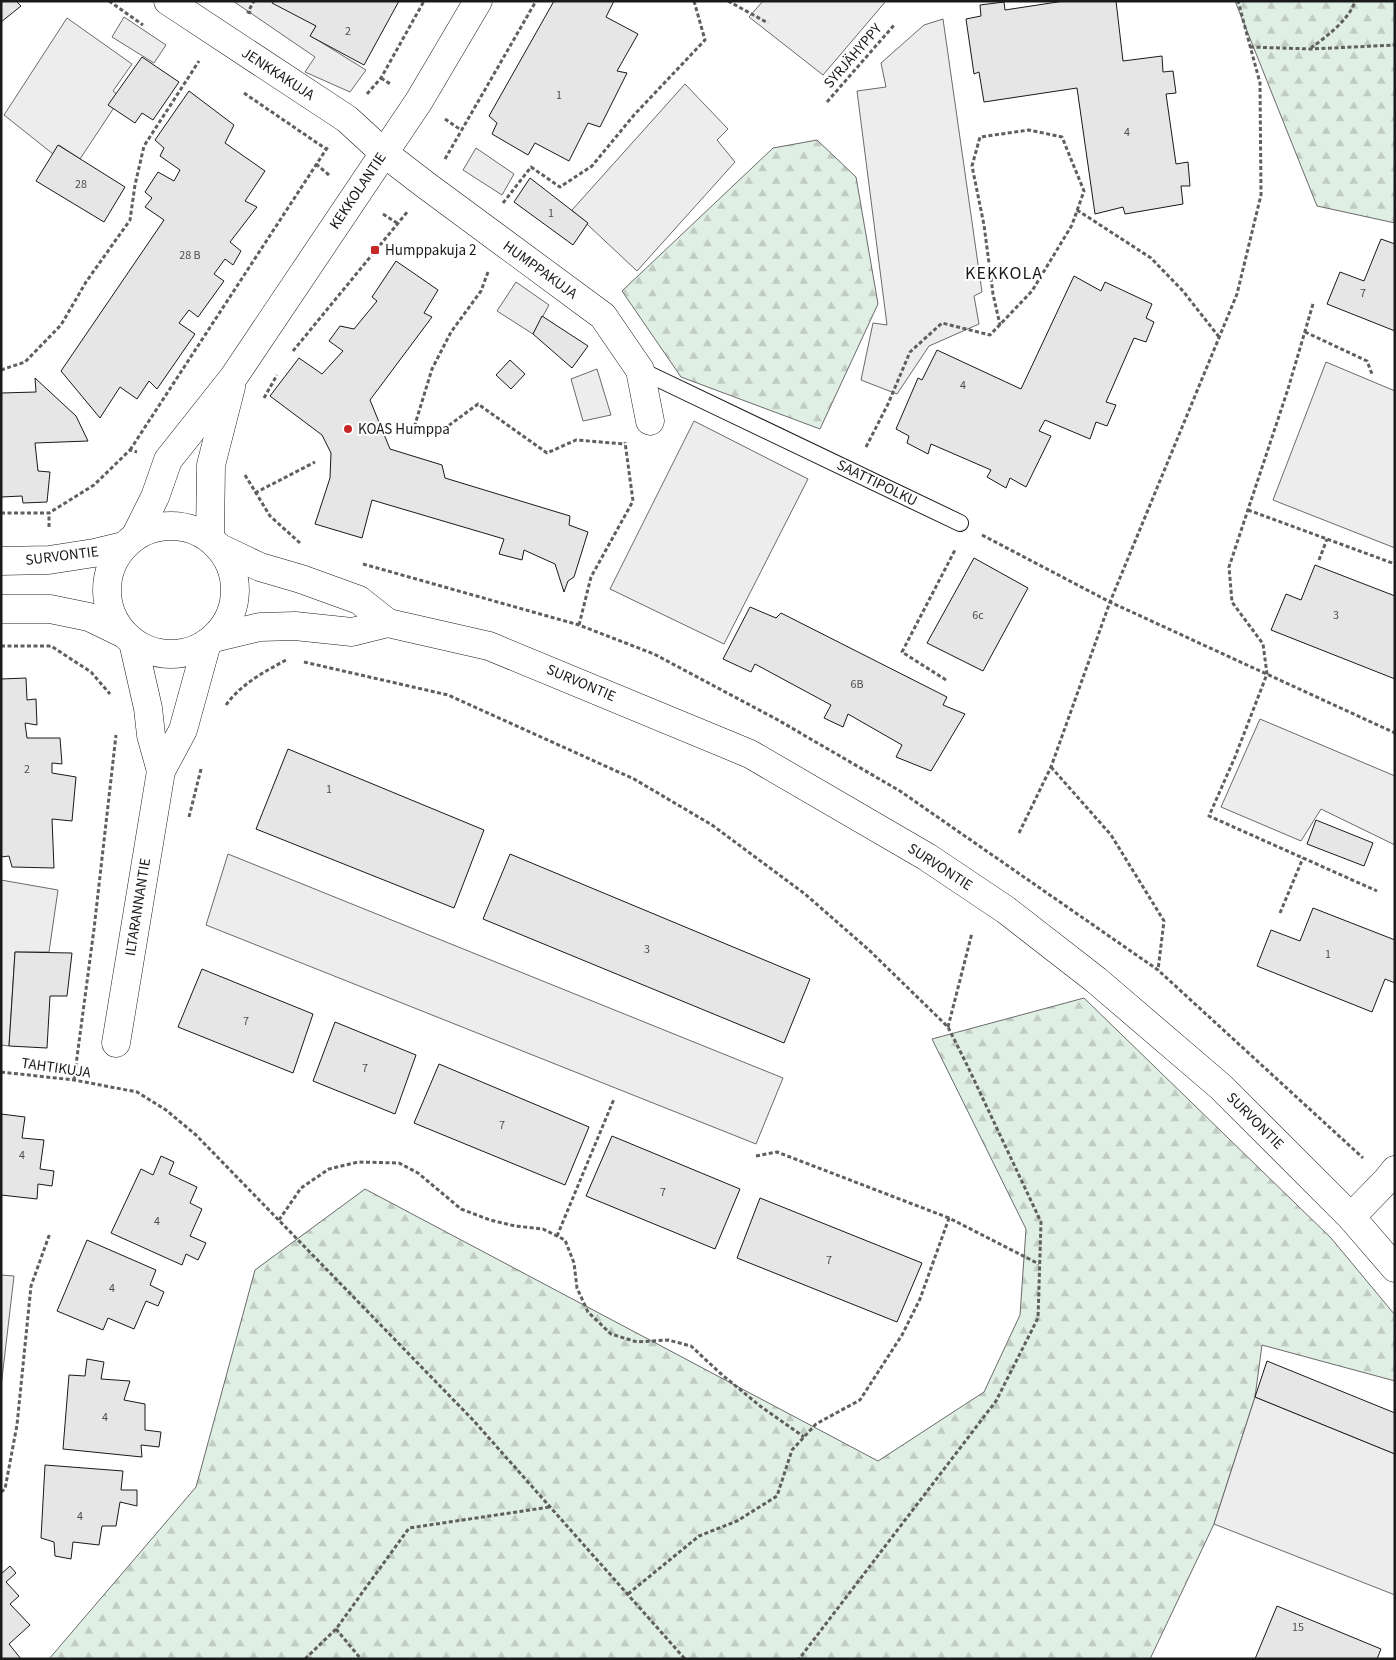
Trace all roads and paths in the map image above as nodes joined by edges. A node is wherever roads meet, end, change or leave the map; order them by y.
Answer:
1 (168, 1) edge
2 (424, 1) edge
3 (478, 1) edge
4 (536, 1) edge
5 (694, 1) edge
6 (728, 1) edge
7 (1238, 1) edge
8 (1355, 1) edge
9 (768, 23) dead end
10 (895, 24) dead end
11 (1395, 45) edge
12 (1250, 47) junction
13 (1311, 49) junction
14 (198, 63) dead end
15 (827, 102) dead end
16 (347, 120) junction
17 (384, 153) junction
18 (427, 186) junction
19 (498, 209) dead end
20 (1077, 210) junction
21 (490, 265) dead end
22 (1313, 304) dead end
23 (1000, 325) junction
24 (1305, 332) junction
25 (1219, 337) junction
26 (292, 353) dead end
27 (281, 369) dead end
28 (1, 370) edge
29 (640, 370) junction
30 (1372, 374) dead end
31 (233, 378) junction
32 (261, 404) dead end
33 (650, 421) dead end
34 (624, 436) dead end
35 (625, 444) junction
36 (130, 450) dead end
37 (316, 462) dead end
38 (854, 472) junction
39 (256, 493) dead end
40 (1248, 510) junction
41 (963, 525) junction
42 (1327, 539) junction
43 (129, 541) junction
44 (215, 543) junction
45 (1319, 560) dead end
46 (1, 561) edge
47 (1395, 564) edge
48 (1110, 602) junction
49 (1, 609) edge
50 (388, 623) junction
51 (579, 625) dead end
52 (128, 638) junction
53 (210, 641) junction
54 (1, 646) edge
55 (289, 658) dead end
56 (298, 661) dead end
57 (1267, 674) junction
58 (946, 680) dead end
59 (148, 708) junction
60 (187, 715) junction
61 (1395, 733) edge
62 (116, 734) dead end
63 (1051, 768) junction
64 (161, 771) junction
65 (1019, 832) dead end
66 (1303, 858) junction
67 (1377, 891) dead end
68 (1280, 913) dead end
69 (972, 932) dead end
70 (1158, 970) dead end
71 (948, 1027) junction
72 (116, 1043) dead end
73 (1, 1072) edge
74 (74, 1080) junction
75 (614, 1099) dead end
76 (756, 1156) dead end
77 (1395, 1170) edge
78 (1351, 1217) junction
79 (949, 1218) junction
80 (279, 1220) junction
81 (50, 1233) dead end
82 (557, 1236) junction
83 (1039, 1264) junction
84 (1395, 1268) edge
85 (804, 1436) junction
86 (1, 1492) edge
87 (550, 1506) junction
88 (628, 1594) junction
89 (336, 1629) junction
90 (305, 1659) edge
91 (361, 1659) edge
92 (686, 1659) edge
93 (799, 1659) edge

1 - 16 main road, JENKKAKUJA
2 - 16 path
3 - 17 main road, KEKKOLANTIE
4 - 18 path
5 - 19 path
6 - 9 path
7 - 12 path
8 - 13 path
10 - 15 path, SYRJÄHYPPY
11 - 13 path
12 - 13 path
12 - 25 path
14 - 28 path
16 - 17 main road, JENKKAKUJA
16 - 36 path
17 - 18 main road, HUMPPAKUJA
17 - 31 main road, KEKKOLANTIE
18 - 26 path
18 - 29 main road, HUMPPAKUJA
20 - 23 path
20 - 23 path
20 - 25 path
21 - 35 path
22 - 24 path
23 - 38 path
24 - 30 path
24 - 40 path
25 - 48 path
27 - 32 path
29 - 33 main road, HUMPPAKUJA
29 - 38 lane, SAATTIPOLKU
31 - 43 main road, KEKKOLANTIE
31 - 44 main road, KEKKOLANTIE
34 - 35 path
35 - 51 path
37 - 39 path
38 - 41 lane, SAATTIPOLKU
40 - 42 path
40 - 57 path
41 - 48 path
41 - 58 path
42 - 45 path
42 - 47 path
43 - 44 main road
43 - 46 main road, SURVONTIE
43 - 52 main road
44 - 50 main road, SURVONTIE
44 - 53 main road
48 - 57 path
48 - 63 path
49 - 52 main road
50 - 53 main road, SURVONTIE
50 - 78 main road, SURVONTIE
52 - 53 main road
52 - 59 main road, ILTARANNANTIE
53 - 60 main road, ILTARANNANTIE
54 - 59 path
55 - 60 path
56 - 71 path
57 - 61 path
57 - 66 path
59 - 64 main road, ILTARANNANTIE
60 - 64 main road, ILTARANNANTIE
62 - 74 path
63 - 65 path
63 - 70 path
64 - 72 main road, ILTARANNANTIE
66 - 67 path
66 - 68 path
69 - 71 path
71 - 83 path
73 - 74 path, TAHTIKUJA
74 - 80 path, TAHTIKUJA
75 - 82 path
76 - 79 path
77 - 78 main road
78 - 84 main road, SURVONTIE
79 - 83 path
79 - 85 path
80 - 82 path
80 - 87 path, TAHTIKUJA
81 - 86 path
82 - 85 path
83 - 93 path
85 - 88 path
87 - 88 path, TAHTIKUJA
87 - 89 path
88 - 92 path, TAHTIKUJA
89 - 90 path
89 - 91 path

